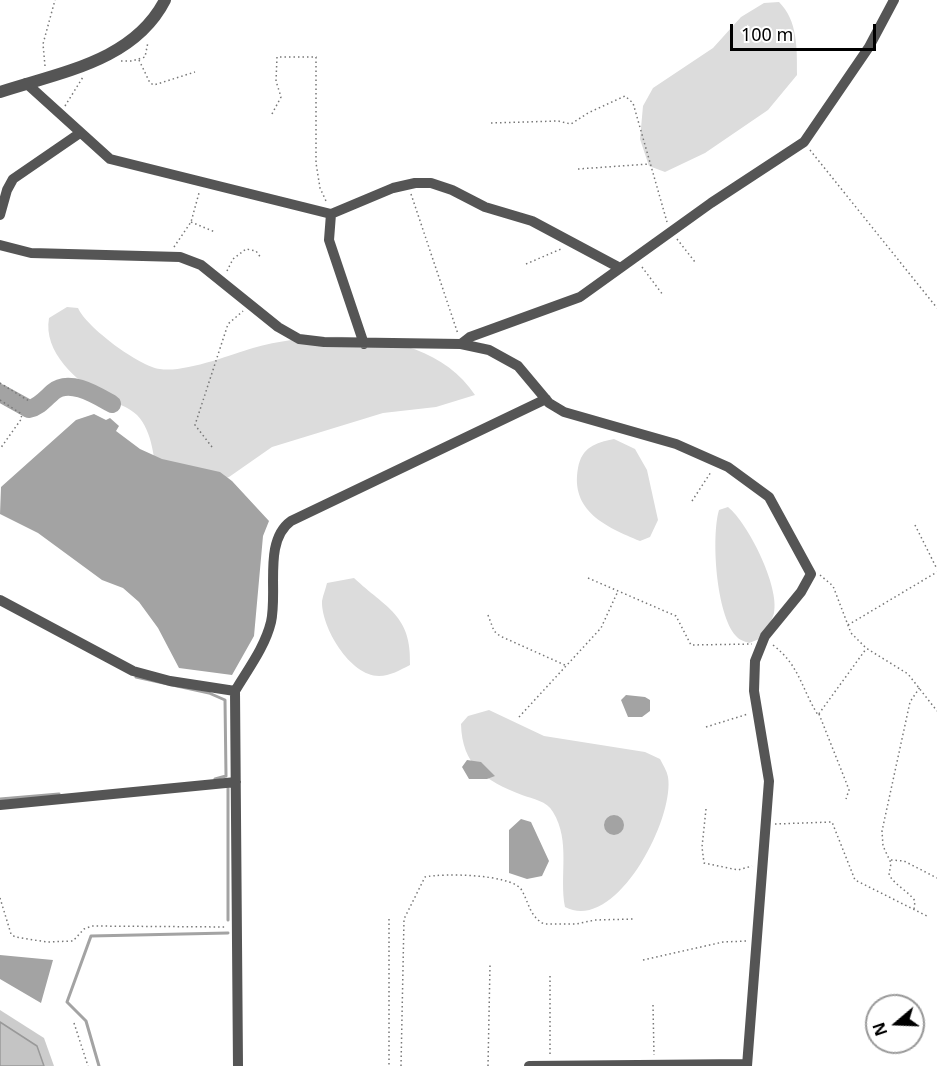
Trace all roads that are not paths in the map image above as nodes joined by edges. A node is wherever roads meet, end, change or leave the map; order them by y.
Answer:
1 (165, 0) edge
2 (894, 0) edge
3 (26, 83) junction
4 (0, 92) edge
5 (80, 133) junction
6 (331, 214) junction
7 (0, 215) edge
8 (0, 245) edge
9 (620, 268) junction
10 (364, 344) junction
11 (461, 344) junction
12 (546, 399) junction
13 (0, 600) edge
14 (236, 691) junction
15 (236, 782) junction
16 (0, 805) edge
17 (747, 1065) edge
18 (238, 1066) edge
19 (529, 1066) edge
20 (550, 1066) edge

1 - 3 street
2 - 9 street
3 - 4 street
3 - 5 street
5 - 6 street
5 - 7 street
6 - 9 street
6 - 10 street
8 - 10 street
9 - 11 street
10 - 11 street
11 - 12 street
12 - 14 street
12 - 17 street
13 - 14 street
14 - 15 street
15 - 16 street
15 - 18 street
17 - 20 street
19 - 20 street

